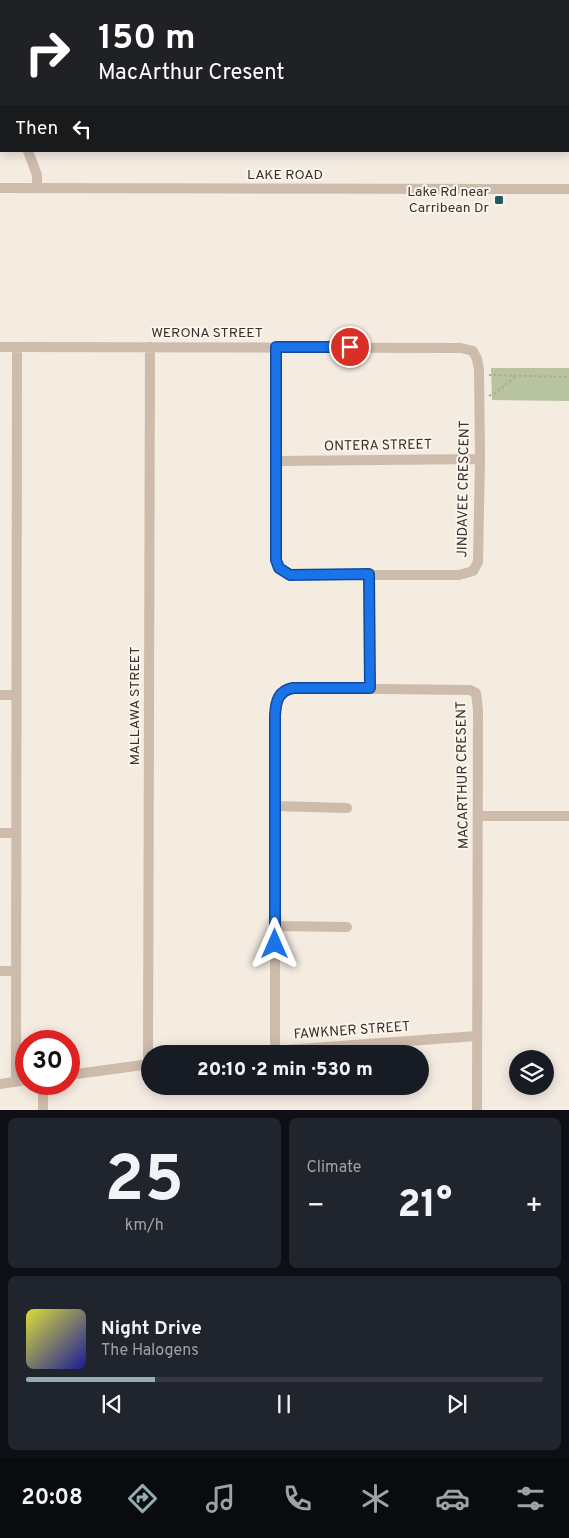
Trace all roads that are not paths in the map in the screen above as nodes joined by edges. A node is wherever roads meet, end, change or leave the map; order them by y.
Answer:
1 (28, 152) edge
2 (37, 187) junction
3 (0, 188) edge
4 (569, 189) edge
5 (0, 347) edge
6 (18, 347) junction
7 (150, 347) junction
8 (276, 347) junction
9 (473, 351) joint
10 (480, 458) junction
11 (276, 461) junction
12 (369, 574) junction
13 (370, 688) junction
14 (0, 695) edge
15 (16, 695) junction
16 (276, 806) junction
17 (347, 808) dead end
18 (478, 816) junction
19 (569, 816) edge
20 (0, 833) edge
21 (15, 833) junction
22 (276, 926) junction
23 (347, 927) dead end
24 (0, 971) edge
25 (15, 971) junction
26 (18, 1030) edge
27 (477, 1036) junction
28 (149, 1045) edge
29 (275, 1045) edge
30 (347, 1045) edge
31 (141, 1065) edge
32 (80, 1073) edge
33 (15, 1082) edge
34 (0, 1084) edge
35 (43, 1095) edge
36 (44, 1110) edge
37 (477, 1110) edge

1 - 2 street
2 - 3 street, LAKE ROAD
2 - 4 street, LAKE ROAD
5 - 6 street, WERONA STREET
6 - 7 street, WERONA STREET
6 - 15 street
7 - 8 street, WERONA STREET
7 - 28 street, MALLAWA STREET
8 - 9 street, WERONA STREET
8 - 11 street, JINDAVEE CRESCENT
9 - 10 street, JINDAVEE CRESCENT
10 - 11 street, ONTERA STREET
10 - 12 street, JINDAVEE CRESCENT
11 - 12 street, JINDAVEE CRESCENT
12 - 13 street
13 - 16 street, MACARTHUR CRESENT
13 - 18 street, MACARTHUR CRESENT
14 - 15 street
15 - 21 street
16 - 17 street
16 - 22 street, MACARTHUR CRESENT
18 - 19 street
18 - 27 street, MACARTHUR CRESENT
20 - 21 street
21 - 25 street
22 - 23 street
22 - 29 street, MACARTHUR CRESENT
24 - 25 street
25 - 26 street
27 - 30 street, FAWKNER STREET
27 - 37 street, MACARTHUR CRESENT
31 - 32 street
33 - 34 street
35 - 36 street

